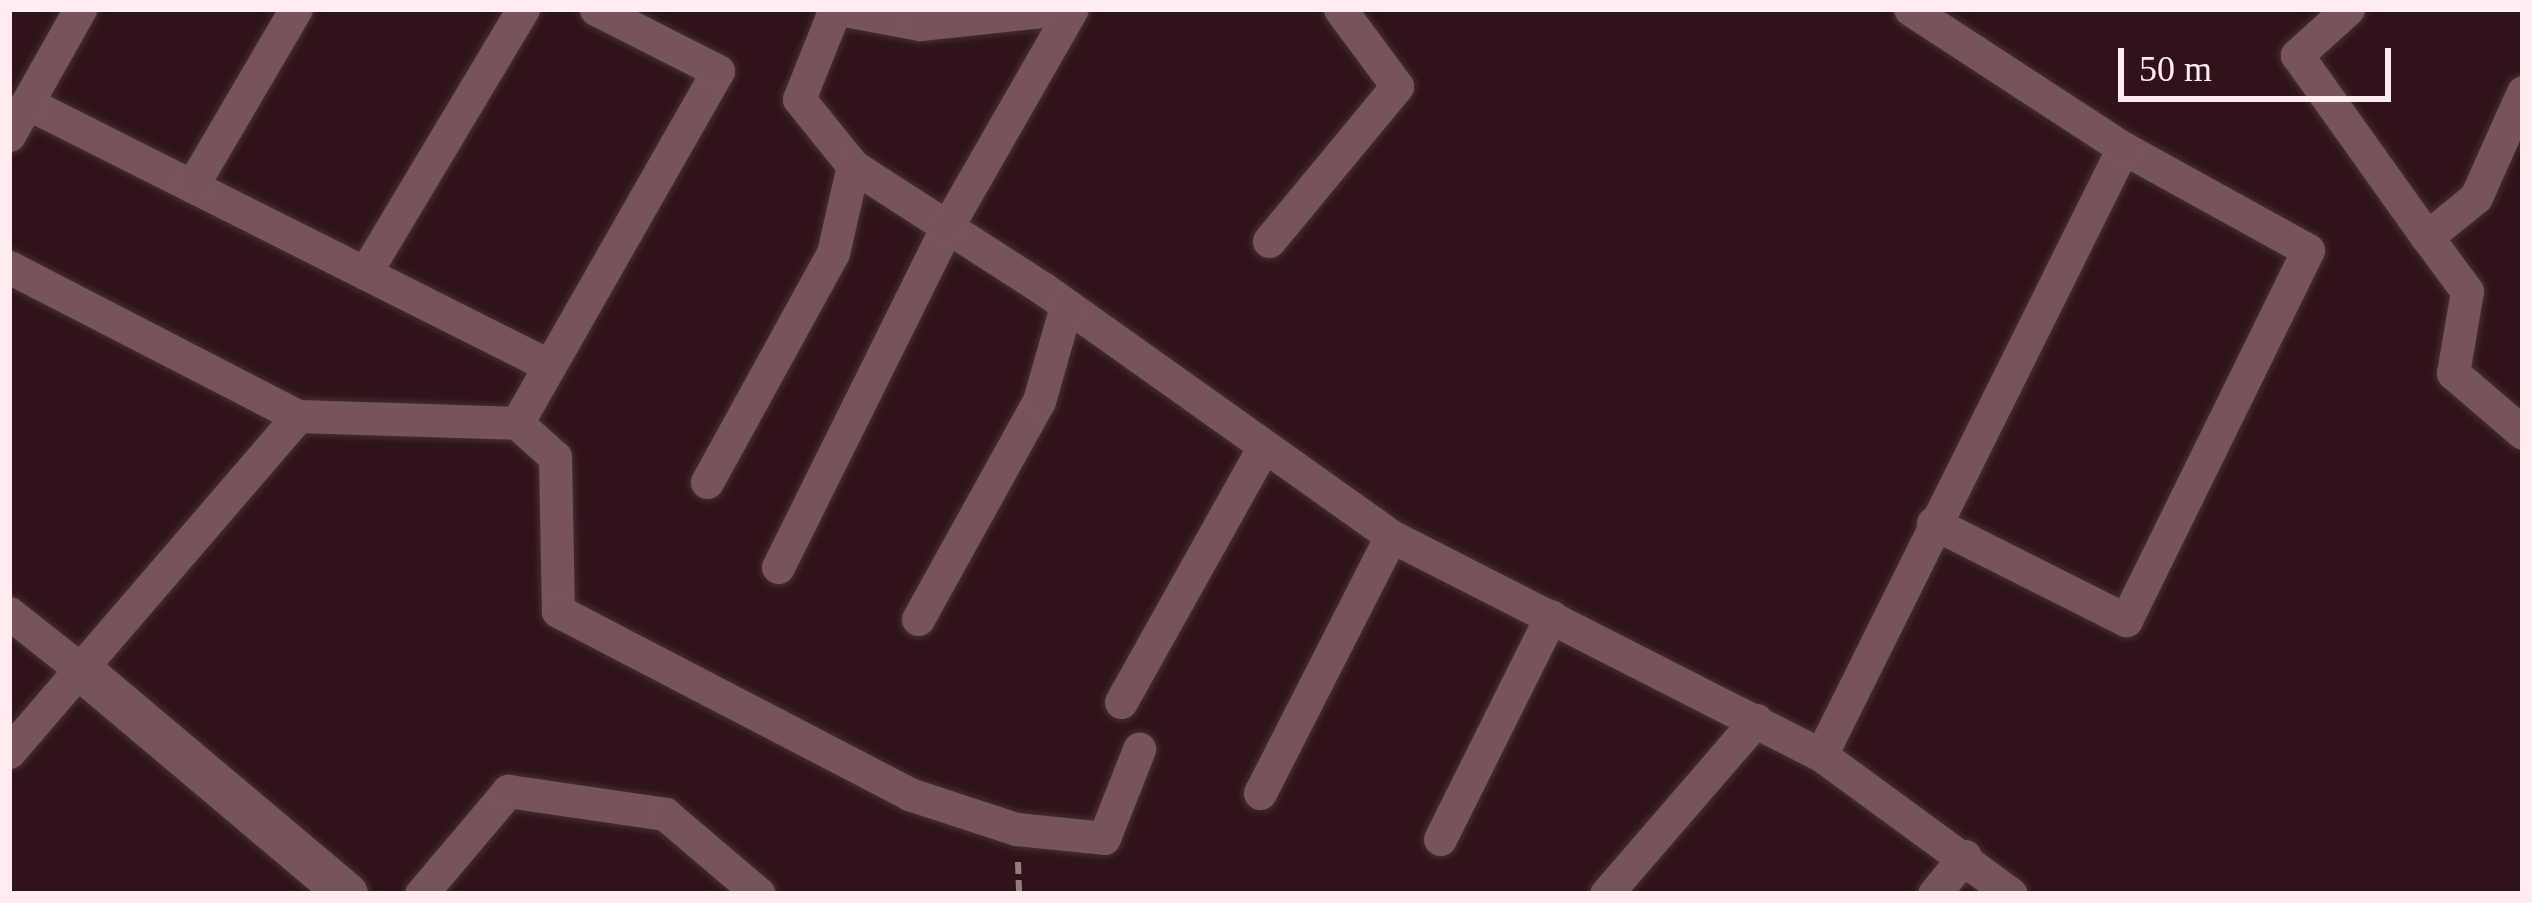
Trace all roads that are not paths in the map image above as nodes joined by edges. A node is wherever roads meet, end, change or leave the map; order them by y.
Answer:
1 (80, 9) edge
2 (296, 9) edge
3 (523, 9) edge
4 (596, 9) edge
5 (837, 9) edge
6 (1060, 9) edge
7 (1072, 9) edge
8 (1340, 9) edge
9 (1910, 9) edge
10 (2348, 9) edge
11 (2523, 92) edge
12 (27, 103) junction
13 (9, 135) edge
14 (2123, 148) junction
15 (853, 166) junction
16 (192, 186) junction
17 (947, 227) junction
18 (2427, 237) junction
19 (1270, 242) dead end
20 (9, 267) edge
21 (365, 273) junction
22 (1066, 306) junction
23 (550, 366) junction
24 (298, 416) junction
25 (518, 423) junction
26 (2523, 434) edge
27 (1264, 446) junction
28 (707, 482) dead end
29 (1933, 523) junction
30 (1391, 536) junction
31 (778, 567) dead end
32 (9, 613) edge
33 (1551, 616) junction
34 (918, 619) dead end
35 (80, 669) junction
36 (1121, 702) dead end
37 (1756, 720) junction
38 (1138, 748) dead end
39 (9, 752) edge
40 (1821, 755) junction
41 (1260, 794) dead end
42 (1439, 839) dead end
43 (1965, 856) junction
44 (346, 894) edge
45 (421, 894) edge
46 (759, 894) edge
47 (1606, 894) edge
48 (1934, 894) edge
49 (2011, 894) edge

1 - 12 street
2 - 16 street
3 - 21 street
4 - 23 street
5 - 6 street
5 - 15 street
7 - 17 street
8 - 19 street
9 - 14 street
10 - 18 street
11 - 18 street
12 - 13 street
12 - 16 street
14 - 29 street
14 - 29 street
15 - 17 street
15 - 28 street
16 - 21 street
17 - 22 street
17 - 31 street
18 - 26 street
20 - 24 street
21 - 23 street
22 - 27 street
22 - 34 street
23 - 25 street
24 - 25 street
24 - 35 street
25 - 38 street
27 - 30 street
27 - 36 street
29 - 40 street
30 - 33 street
30 - 41 street
32 - 35 street
33 - 37 street
33 - 42 street
35 - 39 street
35 - 44 street
37 - 40 street
37 - 47 street
40 - 43 street
43 - 48 street
43 - 49 street
45 - 46 street

